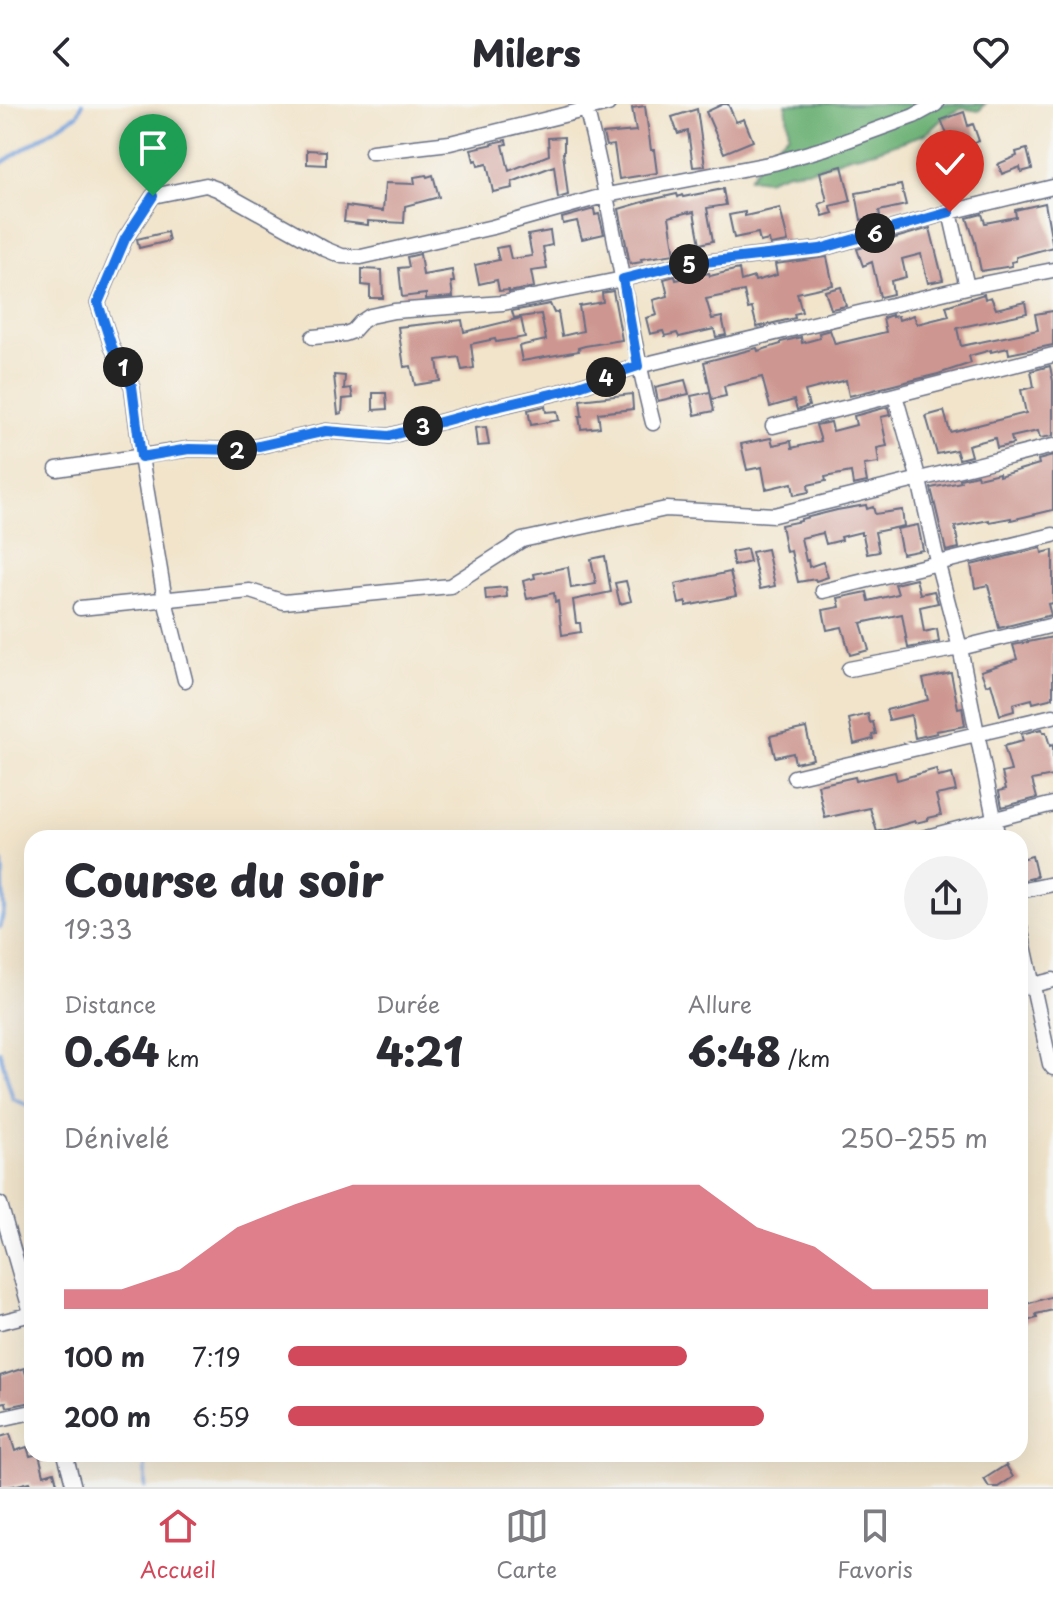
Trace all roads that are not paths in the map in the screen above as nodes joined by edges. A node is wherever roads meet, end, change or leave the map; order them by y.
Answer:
1 (608, 104) edge
2 (936, 104) edge
3 (586, 107) edge
4 (372, 152) dead end
5 (1053, 187) edge
6 (607, 195) junction
7 (950, 212) junction
8 (1053, 270) edge
9 (623, 279) junction
10 (967, 287) junction
11 (313, 337) dead end
12 (1053, 355) edge
13 (638, 366) junction
14 (895, 395) junction
15 (653, 423) dead end
16 (773, 426) dead end
17 (1053, 446) edge
18 (141, 457) junction
19 (57, 469) dead end
20 (919, 480) junction
21 (1053, 535) edge
22 (938, 565) junction
23 (823, 591) dead end
24 (165, 600) junction
25 (80, 608) dead end
26 (1053, 625) edge
27 (960, 648) junction
28 (849, 669) dead end
29 (185, 680) dead end
30 (1053, 716) edge
31 (978, 735) junction
32 (794, 777) dead end
33 (1053, 804) edge
34 (994, 820) junction
35 (955, 830) edge
36 (996, 830) edge
37 (1053, 884) edge
38 (1028, 889) edge
39 (1053, 980) edge
40 (1028, 986) edge
41 (1028, 989) edge
42 (1053, 1068) edge
43 (1, 1213) edge
44 (24, 1289) edge
45 (24, 1317) edge
46 (0, 1322) edge
47 (24, 1414) edge
48 (0, 1419) edge
49 (67, 1462) edge
50 (73, 1487) edge

1 - 3 street
2 - 6 street
3 - 4 street
3 - 6 street
5 - 7 street
6 - 9 street
6 - 18 street
7 - 9 street
7 - 10 street
8 - 10 street
9 - 11 street
9 - 13 street
10 - 13 street
12 - 14 street
13 - 15 street
13 - 18 street
14 - 16 street
14 - 20 street
17 - 20 street
18 - 19 street
18 - 24 street
20 - 22 street
20 - 24 street
21 - 22 street
22 - 23 street
22 - 27 street
24 - 25 street
24 - 29 street
26 - 27 street
27 - 28 street
27 - 31 street
30 - 31 street
31 - 32 street
31 - 34 street
33 - 34 street
34 - 35 street
34 - 36 street
37 - 38 street
39 - 40 street
41 - 42 street
43 - 44 street
45 - 46 street
47 - 48 street
49 - 50 street

